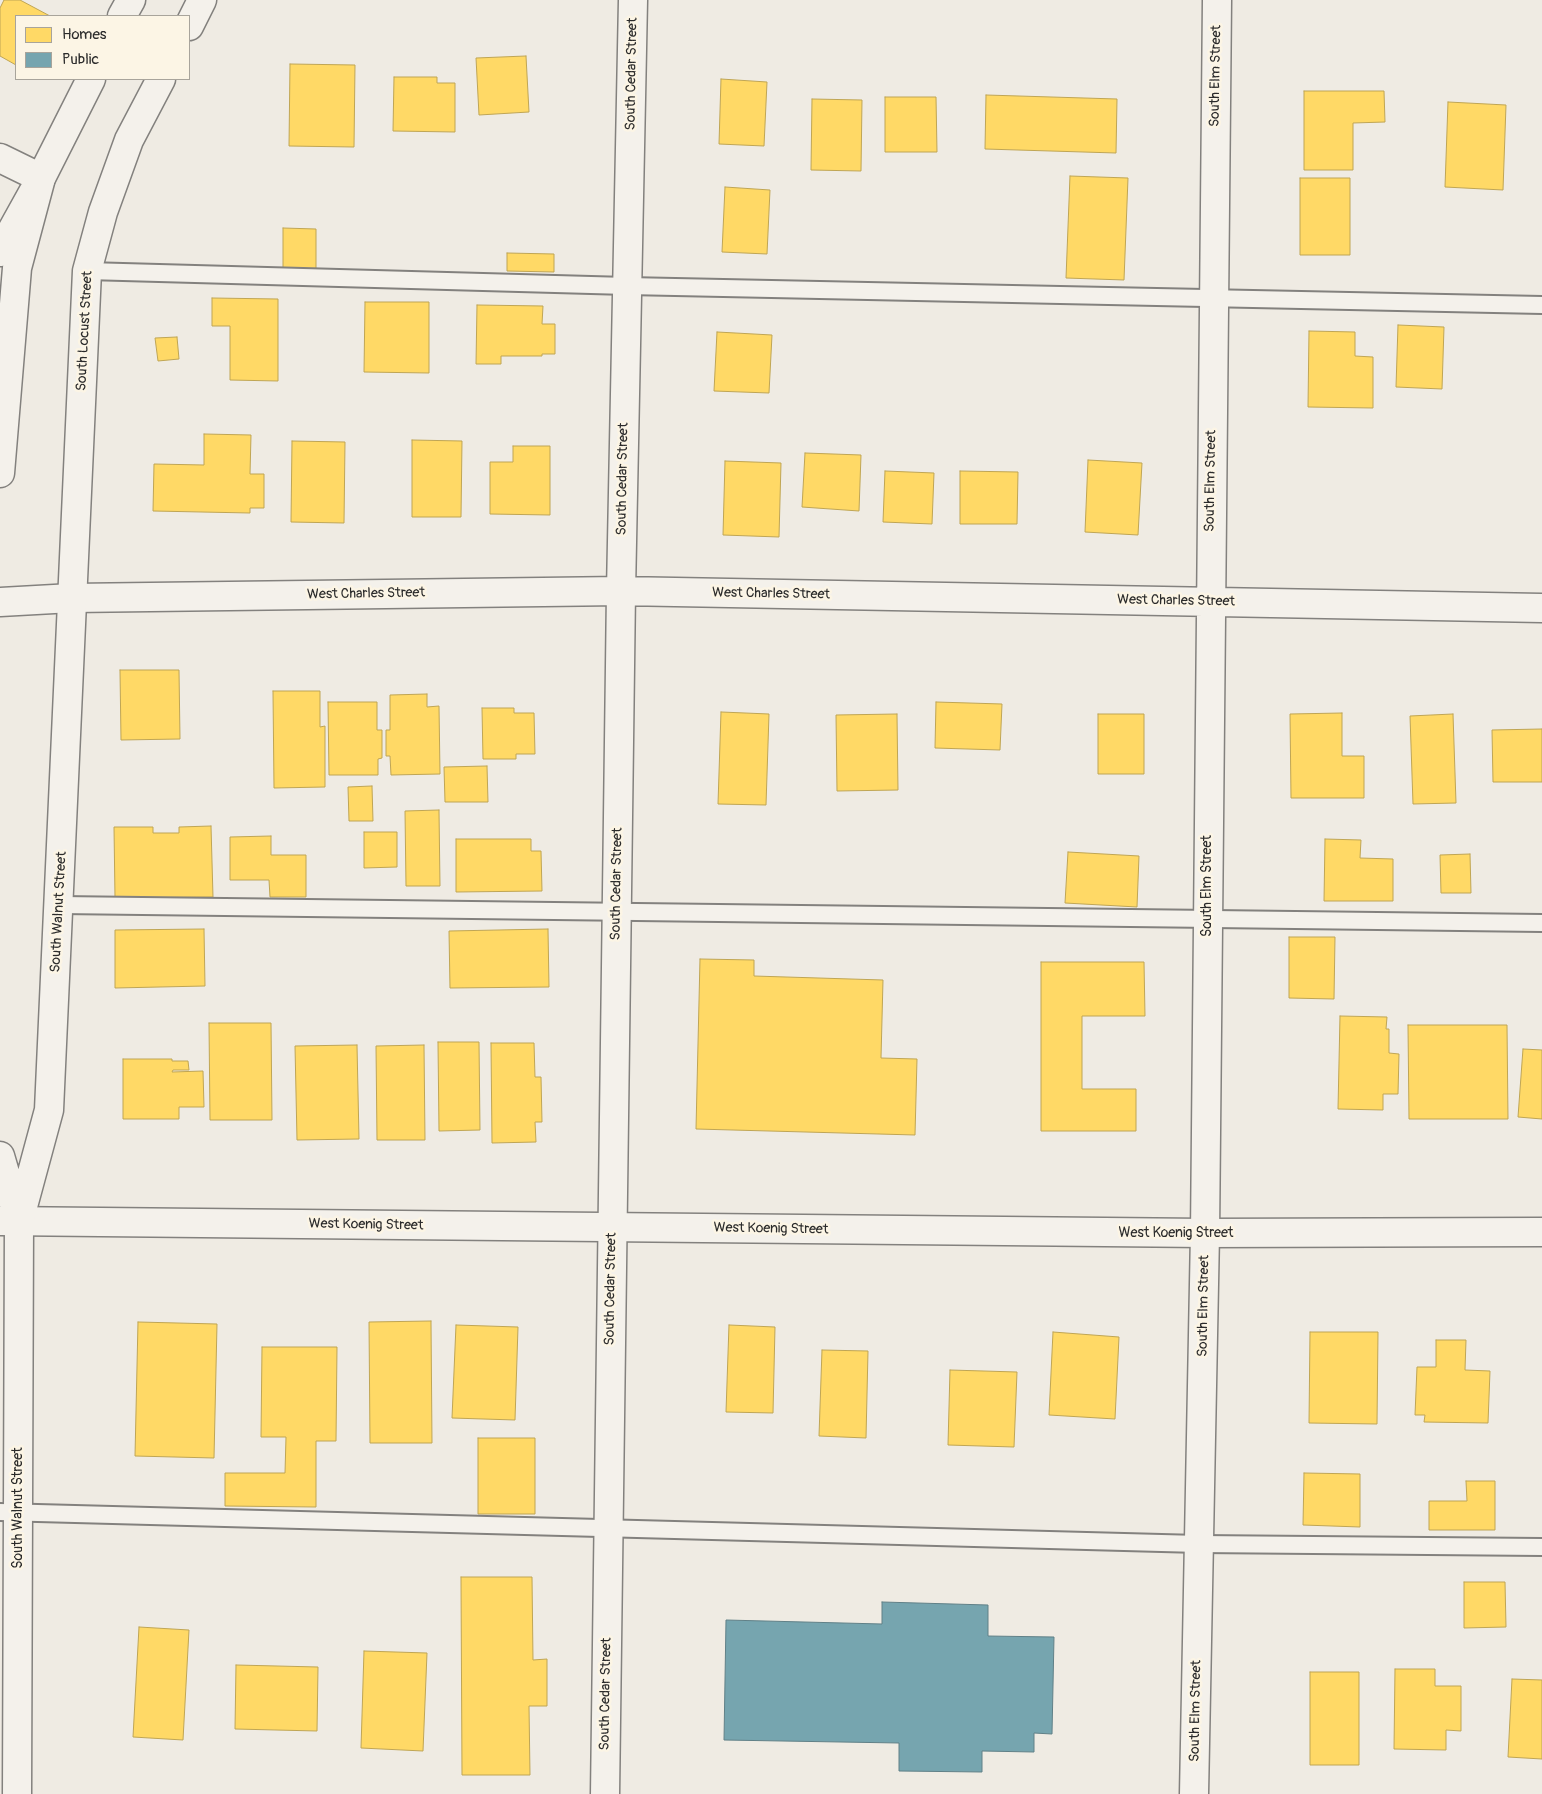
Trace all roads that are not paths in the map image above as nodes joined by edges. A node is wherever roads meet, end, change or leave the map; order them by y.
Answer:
1 (131, 0) edge
2 (202, 0) edge
3 (633, 0) edge
4 (1217, 0) edge
5 (123, 15) edge
6 (190, 24) edge
7 (90, 80) edge
8 (160, 80) edge
9 (0, 158) edge
10 (41, 178) junction
11 (0, 252) edge
12 (87, 270) junction
13 (628, 286) junction
14 (1213, 298) junction
15 (1542, 305) edge
16 (0, 473) edge
17 (621, 591) junction
18 (72, 598) junction
19 (0, 602) edge
20 (1210, 602) junction
21 (1542, 608) edge
22 (60, 905) junction
23 (616, 912) junction
24 (1207, 919) junction
25 (1542, 923) edge
26 (0, 1156) edge
27 (10, 1221) edge
28 (612, 1227) junction
29 (1542, 1232) edge
30 (1205, 1233) junction
31 (9, 1512) edge
32 (608, 1528) junction
33 (1199, 1544) junction
34 (1542, 1547) edge
35 (605, 1781) edge
36 (1194, 1783) edge
37 (17, 1794) edge

1 - 5 street
2 - 6 street
3 - 13 street, South Cedar Street
4 - 14 street, South Elm Street
7 - 10 street
8 - 12 street, South Locust Street
9 - 10 street
10 - 11 street
10 - 16 street
12 - 13 lane
12 - 18 street, South Locust Street
13 - 14 lane
13 - 17 street, South Cedar Street
14 - 15 lane
14 - 20 street, South Elm Street
17 - 18 street, West Charles Street
17 - 20 street, West Charles Street
17 - 23 street, South Cedar Street
18 - 19 street, West Charles Street
18 - 22 street, South Walnut Street
20 - 21 street, West Charles Street
20 - 24 street, South Elm Street
22 - 23 lane
22 - 27 street, South Walnut Street
23 - 24 lane
23 - 28 street, South Cedar Street
24 - 25 lane
24 - 30 street, South Elm Street
26 - 27 street, South Walnut Street
27 - 28 street, West Koenig Street
27 - 31 street, South Walnut Street
28 - 30 street, West Koenig Street
28 - 32 street, South Cedar Street
29 - 30 street, West Koenig Street
30 - 33 street, South Elm Street
31 - 32 lane
31 - 37 street, South Walnut Street
32 - 33 lane
32 - 35 street, South Cedar Street
33 - 34 lane
33 - 36 street, South Elm Street

